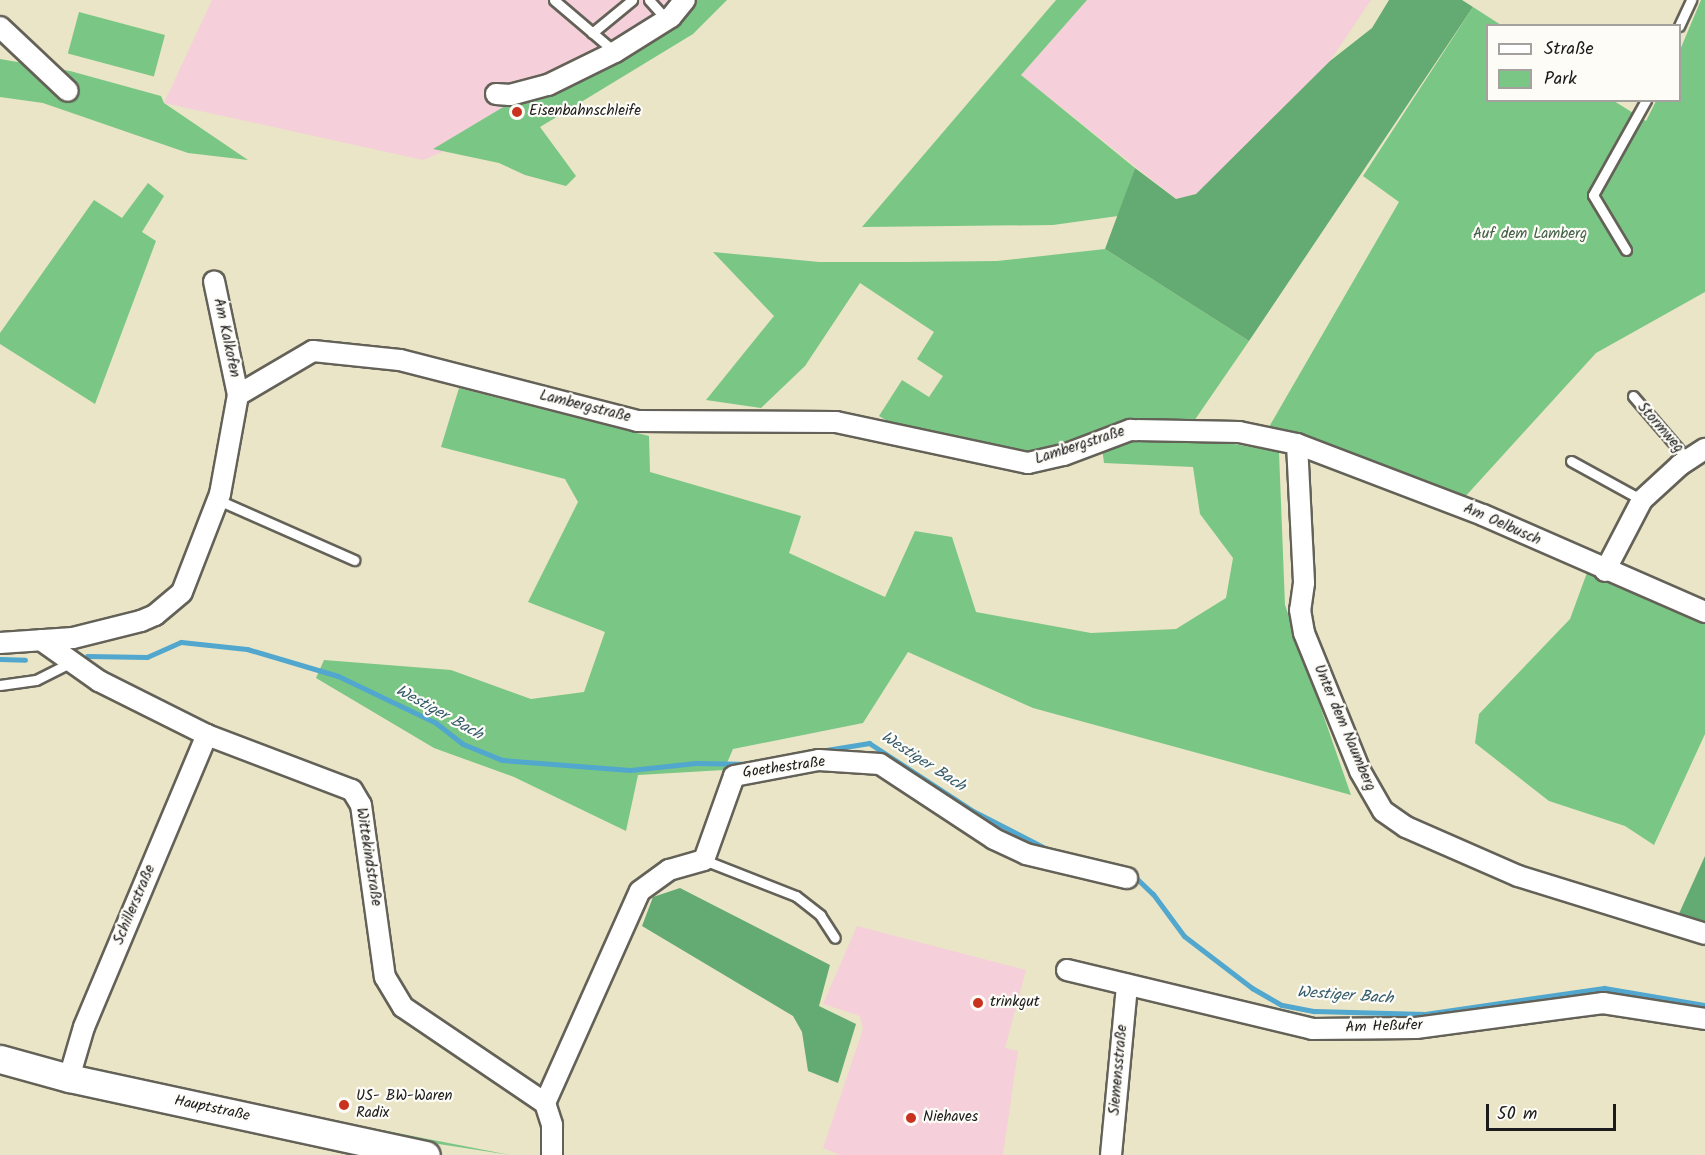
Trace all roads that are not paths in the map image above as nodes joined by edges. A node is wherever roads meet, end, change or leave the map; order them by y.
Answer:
1 (554, 0) edge
2 (632, 0) edge
3 (650, 0) edge
4 (685, 0) edge
5 (1691, 0) edge
6 (667, 20) junction
7 (1680, 24) edge
8 (0, 27) edge
9 (592, 33) junction
10 (615, 52) junction
11 (68, 91) dead end
12 (496, 94) dead end
13 (1645, 102) edge
14 (1626, 250) dead end
15 (214, 281) dead end
16 (238, 395) junction
17 (1633, 396) dead end
18 (1297, 444) junction
19 (1705, 449) edge
20 (1688, 460) junction
21 (1571, 461) dead end
22 (218, 500) junction
23 (1642, 500) junction
24 (354, 560) dead end
25 (1605, 571) junction
26 (1705, 612) edge
27 (41, 640) junction
28 (0, 643) edge
29 (72, 662) junction
30 (0, 685) edge
31 (207, 735) junction
32 (704, 860) junction
33 (1127, 878) dead end
34 (1705, 934) edge
35 (835, 938) dead end
36 (1067, 970) dead end
37 (1127, 985) junction
38 (1705, 1019) edge
39 (0, 1059) edge
40 (69, 1078) junction
41 (545, 1103) junction
42 (426, 1155) edge
43 (552, 1155) edge
44 (1111, 1155) edge

1 - 9 lane
2 - 9 lane
3 - 6 lane
4 - 6 street
5 - 7 lane
6 - 10 street
8 - 11 street
9 - 10 lane
10 - 12 street
13 - 14 lane
15 - 16 street, Am Kalkofen
16 - 18 street, Lambergstraße
16 - 22 street
17 - 20 lane, Stormweg
18 - 25 street, Am Oelbusch
18 - 34 street, Unter dem Naumberg
19 - 20 street, Stormweg
20 - 23 street, Stormweg
21 - 23 lane
22 - 24 lane
22 - 27 street
23 - 25 street, Stormweg
25 - 26 street, Am Oelbusch
27 - 28 street
27 - 29 street, Wittekindstraße
29 - 30 lane
29 - 31 street, Wittekindstraße
31 - 40 street, Schillerstraße
31 - 41 street, Wittekindstraße
32 - 33 street, Goethestraße
32 - 35 lane
32 - 41 street
36 - 37 street, Am Heßufer
37 - 38 street, Am Heßufer
37 - 44 street, Siemensstraße
39 - 40 main road, Hauptstraße
40 - 42 main road, Hauptstraße
41 - 43 street

